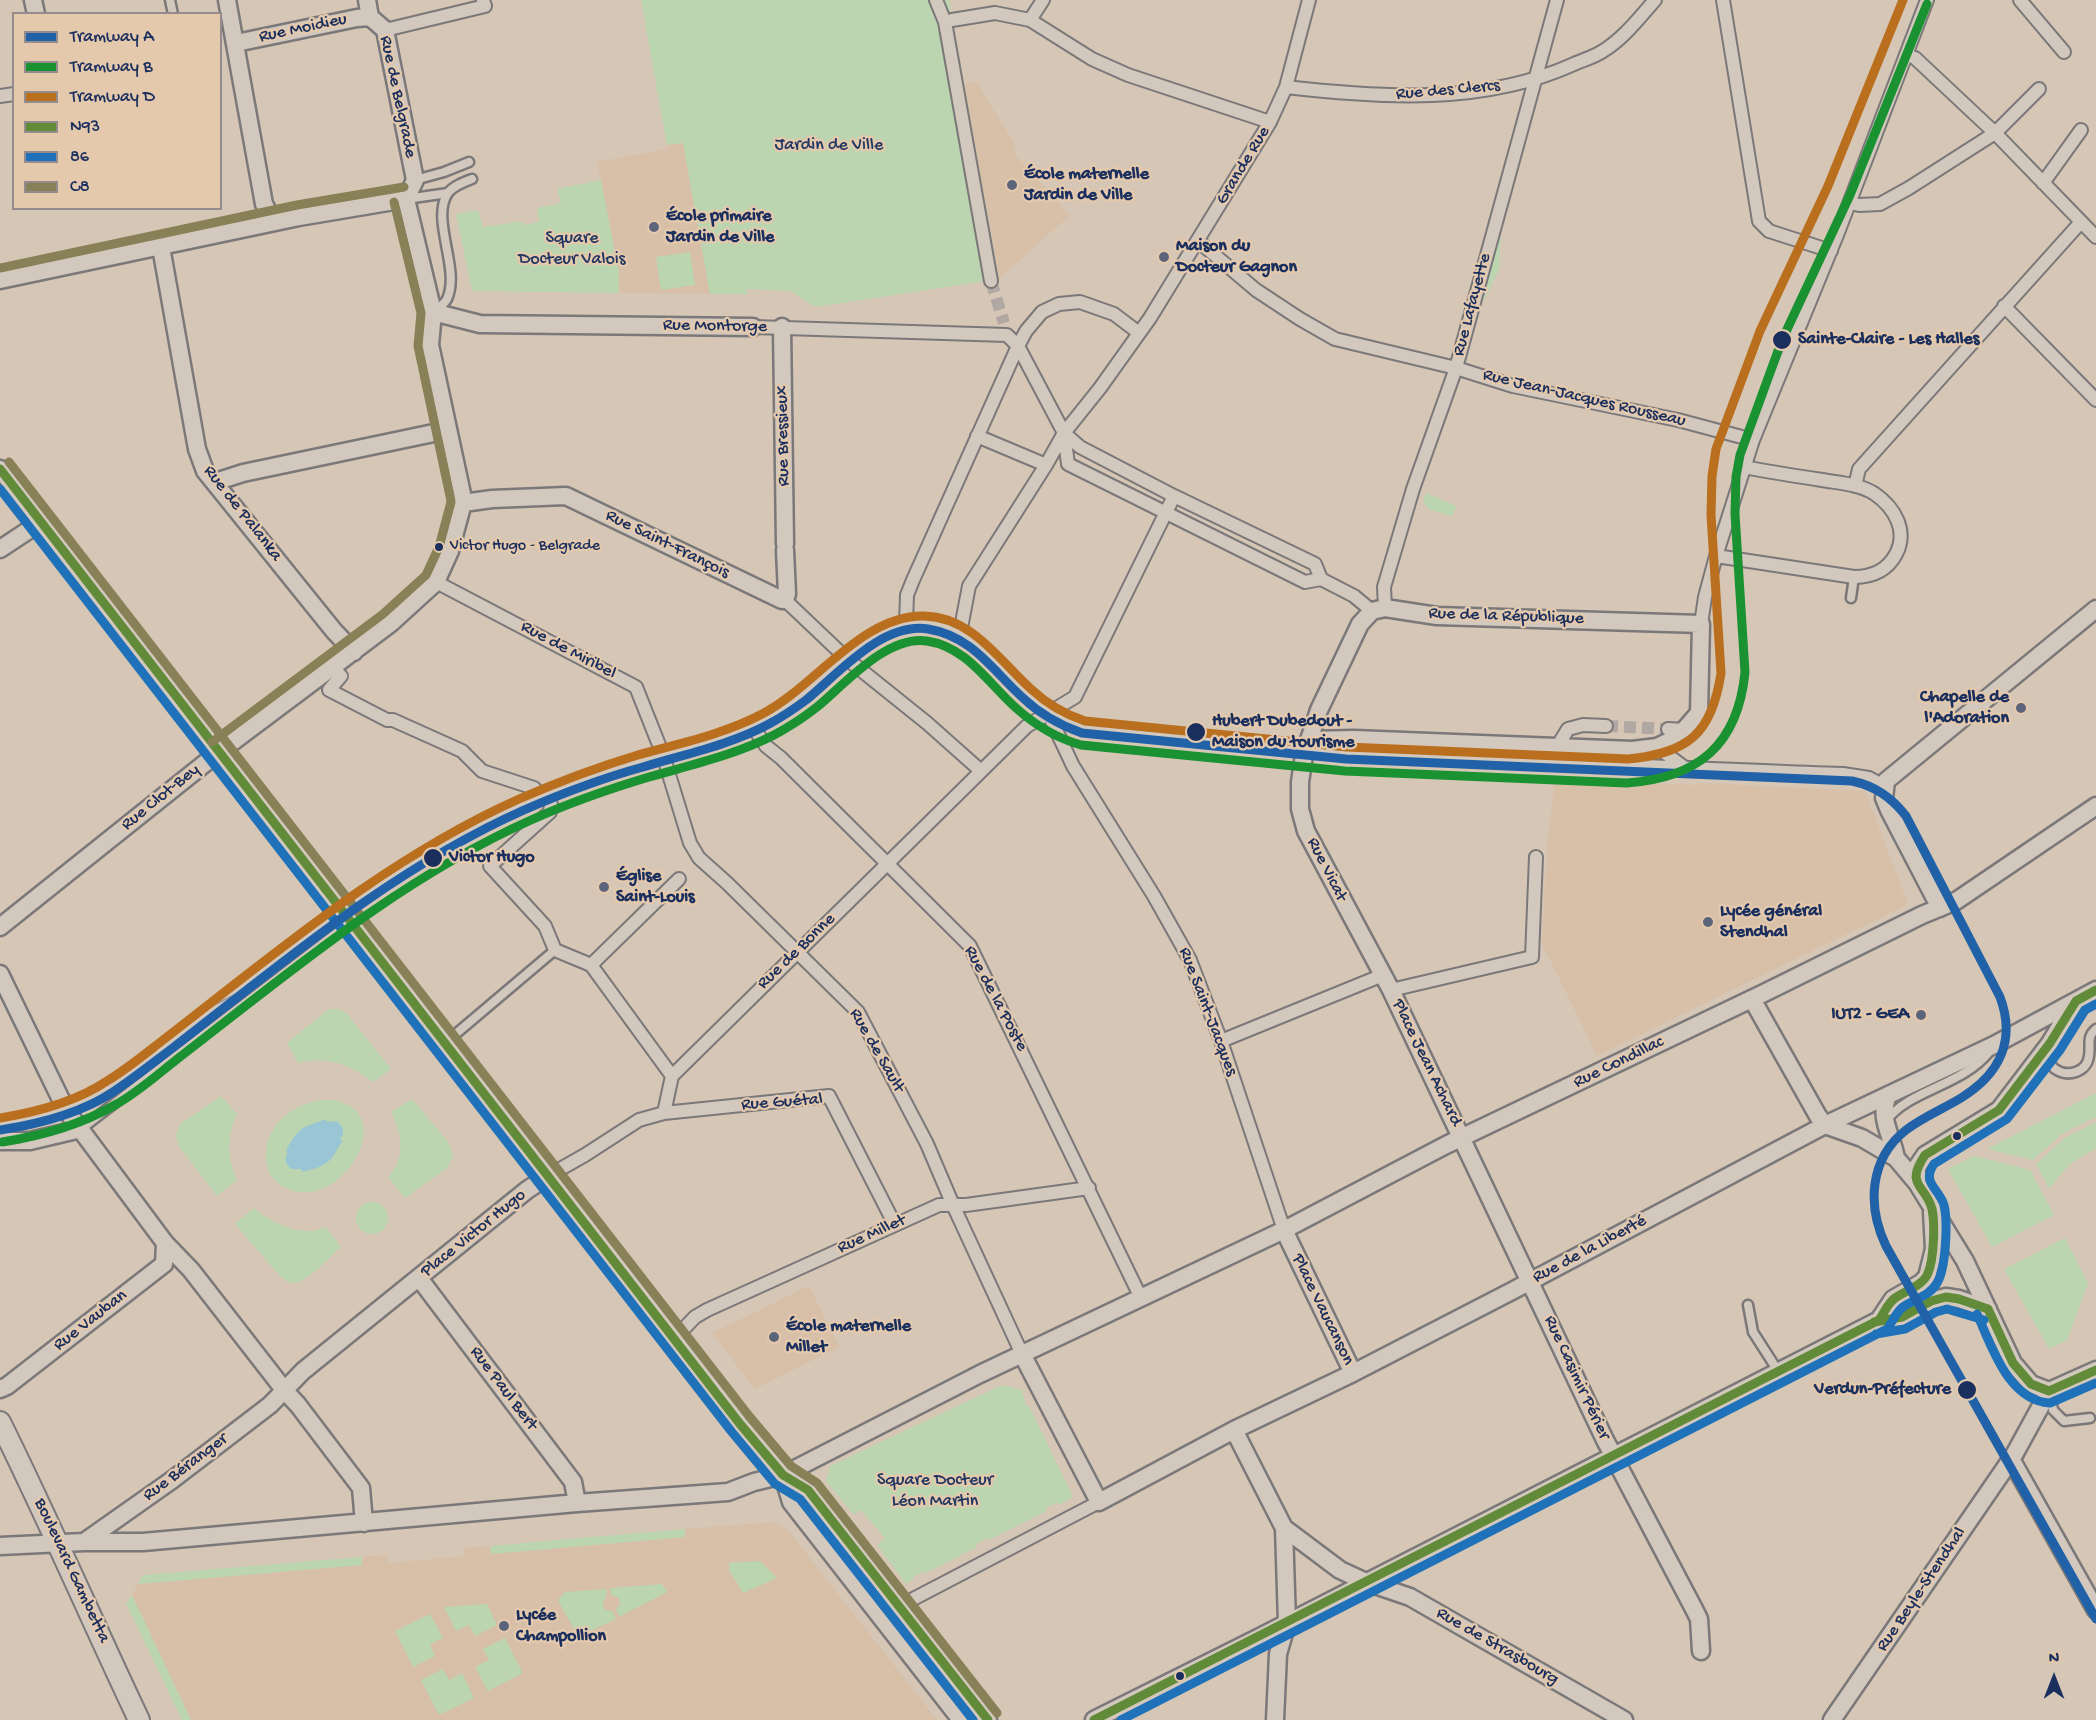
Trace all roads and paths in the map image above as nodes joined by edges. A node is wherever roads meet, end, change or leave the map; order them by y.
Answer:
1 (227, 0) edge
2 (936, 0) edge
3 (1043, 0) edge
4 (1309, 0) edge
5 (1557, 0) edge
6 (1654, 0) edge
7 (1723, 0) edge
8 (1928, 0) edge
9 (2020, 0) edge
10 (484, 3) edge
11 (368, 8) edge
12 (952, 20) dead end
13 (1029, 20) junction
14 (385, 30) junction
15 (236, 44) junction
16 (2064, 52) dead end
17 (1907, 55) junction
18 (238, 63) junction
19 (222, 65) edge
20 (1534, 80) junction
21 (1286, 87) junction
22 (2039, 89) dead end
23 (1270, 122) junction
24 (2081, 130) dead end
25 (1995, 133) junction
26 (468, 162) dead end
27 (472, 179) dead end
28 (415, 180) junction
29 (2043, 183) junction
30 (448, 192) junction
31 (406, 199) junction
32 (1850, 203) junction
33 (274, 222) junction
34 (2081, 222) junction
35 (2096, 237) edge
36 (1198, 241) junction
37 (161, 247) junction
38 (1831, 251) junction
39 (0, 280) edge
40 (991, 281) tunnel mouth
41 (2004, 306) junction
42 (433, 312) junction
43 (753, 327) joint
44 (782, 327) junction
45 (1139, 333) junction
46 (1018, 346) junction
47 (1456, 368) junction
48 (2096, 400) edge
49 (448, 430) junction
50 (1064, 433) junction
51 (977, 435) junction
52 (1753, 440) junction
53 (1046, 465) junction
54 (1744, 467) junction
55 (0, 469) edge
56 (215, 483) junction
57 (1855, 486) junction
58 (1174, 496) junction
59 (463, 502) junction
60 (1166, 514) junction
61 (41, 522) junction
62 (0, 549) edge
63 (1716, 556) junction
64 (1854, 577) junction
65 (1321, 579) junction
66 (436, 582) junction
67 (1851, 598) dead end
68 (785, 600) junction
69 (2096, 609) edge
70 (1379, 610) junction
71 (906, 623) junction
72 (1701, 624) junction
73 (960, 633) junction
74 (354, 652) junction
75 (846, 658) junction
76 (332, 666) junction
77 (1048, 713) junction
78 (1606, 726) tunnel mouth
79 (753, 727) junction
80 (1668, 729) tunnel mouth
81 (1685, 730) junction
82 (1307, 745) junction
83 (1557, 747) junction
84 (1658, 747) junction
85 (219, 752) junction
86 (663, 755) junction
87 (1685, 768) junction
88 (981, 771) junction
89 (1884, 786) junction
90 (544, 797) junction
91 (2096, 806) edge
92 (1536, 856) dead end
93 (888, 864) junction
94 (679, 879) dead end
95 (1940, 908) junction
96 (347, 915) junction
97 (0, 927) edge
98 (555, 950) junction
99 (797, 951) junction
100 (591, 965) junction
101 (0, 974) edge
102 (1387, 982) junction
103 (2096, 990) edge
104 (1752, 999) junction
105 (2076, 1001) junction
106 (2096, 1029) edge
107 (1221, 1041) junction
108 (445, 1043) junction
109 (1994, 1045) junction
110 (2043, 1053) junction
111 (672, 1076) junction
112 (1888, 1095) junction
113 (66, 1110) junction
114 (664, 1113) junction
115 (1884, 1123) junction
116 (1825, 1125) junction
117 (0, 1126) edge
118 (81, 1129) junction
119 (1462, 1138) junction
120 (0, 1141) edge
121 (1896, 1158) junction
122 (548, 1176) junction
123 (1917, 1183) junction
124 (1089, 1188) junction
125 (953, 1205) junction
126 (1932, 1208) junction
127 (894, 1225) junction
128 (1284, 1230) junction
129 (165, 1242) junction
130 (419, 1278) junction
131 (1530, 1282) junction
132 (1141, 1298) junction
133 (1748, 1305) dead end
134 (1988, 1309) junction
135 (1879, 1320) junction
136 (674, 1339) junction
137 (1022, 1354) junction
138 (2096, 1370) edge
139 (1778, 1371) junction
140 (1353, 1373) junction
141 (0, 1389) edge
142 (2049, 1390) junction
143 (285, 1391) junction
144 (2090, 1418) dead end
145 (0, 1422) edge
146 (1234, 1430) junction
147 (1613, 1456) junction
148 (2010, 1459) junction
149 (783, 1475) junction
150 (1099, 1502) junction
151 (577, 1503) junction
152 (364, 1523) junction
153 (1284, 1528) junction
154 (84, 1542) junction
155 (57, 1544) junction
156 (0, 1546) edge
157 (1366, 1582) junction
158 (900, 1608) junction
159 (2096, 1610) edge
160 (882, 1619) junction
161 (1287, 1623) junction
162 (1701, 1651) dead end
163 (134, 1717) edge
164 (961, 1720) edge
165 (988, 1720) edge
166 (1094, 1720) edge
167 (1275, 1720) edge
168 (1624, 1720) edge
169 (1832, 1720) edge

1 - 15 street
2 - 40 street
3 - 13 street
4 - 21 street, Grande Rue
5 - 20 street, Rue Lafayette
6 - 20 street, Rue des Clercs
7 - 38 street
8 - 17 street
9 - 16 street
10 - 14 street
11 - 14 street, Rue de Belgrade
11 - 15 street, Rue Moidieu
12 - 13 street
13 - 23 street
14 - 28 street, Rue de Belgrade
15 - 18 street
17 - 25 street
17 - 32 street
18 - 19 street
18 - 33 street
20 - 21 street, Rue des Clercs
20 - 47 street, Rue Lafayette
21 - 23 street, Grande Rue
22 - 25 street
23 - 36 street, Grande Rue
24 - 29 street
25 - 29 street
25 - 32 street
26 - 28 lane
27 - 30 lane
28 - 31 street, Rue de Belgrade
29 - 34 street
30 - 31 lane
30 - 42 lane
31 - 33 street
31 - 42 street
32 - 38 street
33 - 37 street
34 - 35 street
34 - 41 street
36 - 45 street, Grande Rue
36 - 47 street, Rue Jean-Jacques Rousseau
37 - 39 street
37 - 56 street, Rue de Palanka
38 - 52 street
41 - 48 street
41 - 57 street
42 - 43 street, Rue Montorge
42 - 49 street
43 - 44 street, Rue Montorge
44 - 46 street, Rue Montorge
44 - 68 street, Rue Bressieux
45 - 46 street
45 - 50 street, Grande Rue
46 - 50 street
46 - 51 street
47 - 52 street, Rue Jean-Jacques Rousseau
47 - 70 street, Rue Lafayette
49 - 56 street
49 - 59 street
50 - 53 street, Grande Rue
50 - 58 street, Rue de la République
50 - 60 street, Rue de la République
51 - 53 street
51 - 71 street
52 - 54 street
53 - 73 street, Grande Rue
54 - 57 street
54 - 63 street
55 - 61 street
56 - 74 street, Rue de Palanka
57 - 64 street
58 - 60 street, Rue de Bonne
58 - 65 street, Rue de la République
59 - 66 street
59 - 68 street, Rue Saint-François
60 - 65 street, Rue de la République
60 - 77 street, Rue de Bonne
61 - 62 street
61 - 85 street
63 - 64 street
63 - 72 street
64 - 67 lane
65 - 70 street, Rue de la République
66 - 74 street
66 - 86 street, Rue de Miribel
68 - 75 street, Rue Saint-François
69 - 89 street
70 - 72 street, Rue de la République
70 - 82 street
71 - 73 street
71 - 75 street
72 - 81 street
73 - 77 street
74 - 76 street, Rue Clot-Bey
75 - 79 street
75 - 88 street, Rue Saint-François
76 - 85 street, Rue Clot-Bey
76 - 90 street
77 - 82 street
77 - 88 street, Rue de Bonne
77 - 107 street, Rue Saint-Jacques
78 - 83 street
79 - 86 street
79 - 93 street, Rue de la Poste
80 - 81 street
81 - 84 street
82 - 83 street
82 - 87 street
82 - 102 street, Rue Vicat
83 - 84 street
84 - 87 street
85 - 96 street
85 - 97 street, Rue Clot-Bey
86 - 90 street
86 - 99 street, Rue de Sault
87 - 89 street
88 - 93 street, Rue de Bonne
89 - 95 street
90 - 96 street
90 - 98 street
91 - 95 street, Rue Condillac
92 - 102 street, Place Jean Achard
93 - 99 street, Rue de Bonne
93 - 124 street, Rue de la Poste
94 - 100 street
95 - 104 street, Rue Condillac
96 - 108 street
96 - 113 street
96 - 118 lane
98 - 100 street
98 - 108 lane
99 - 111 street, Rue de Bonne
99 - 125 street, Rue de Sault
100 - 111 street
101 - 113 street
102 - 107 street
102 - 119 street, Place Jean Achard
103 - 105 street, Rue de la Liberté
104 - 116 street
104 - 119 street, Rue Condillac
105 - 109 street, Rue de la Liberté
105 - 110 street
106 - 110 lane
107 - 128 street, Rue Saint-Jacques
108 - 122 street
109 - 112 street, Rue de la Liberté
109 - 115 lane
110 - 123 street
111 - 114 street
112 - 115 street
112 - 116 street, Rue de la Liberté
113 - 117 street
113 - 118 street
114 - 122 street
114 - 127 street, Rue Guétal
115 - 121 street
116 - 121 street
116 - 131 street, Rue de la Liberté
118 - 120 street
118 - 129 street
119 - 128 street, Rue Condillac
119 - 131 street, Rue Casimir Périer
121 - 123 street
122 - 130 street, Place Victor Hugo
122 - 136 street
123 - 126 street
124 - 125 street, Rue Millet
124 - 132 street, Rue de la Poste
125 - 127 street, Rue Millet
125 - 137 street, Rue de Sault
126 - 134 street
126 - 135 street
127 - 136 street, Rue Millet
128 - 132 street
128 - 140 street, Place Vaucanson
129 - 141 street, Rue Vauban
129 - 143 street
130 - 143 street, Place Victor Hugo
130 - 151 street, Rue Paul Bert
131 - 140 street, Rue de la Liberté
131 - 147 street, Rue Casimir Périer
132 - 137 street
133 - 139 lane
134 - 135 street
134 - 142 street
135 - 139 street
136 - 149 street
137 - 149 street
137 - 150 street
138 - 142 street
139 - 147 street
140 - 146 street, Place Vaucanson
142 - 144 lane
142 - 148 street, Rue Beyle-Stendhal
143 - 152 street
143 - 154 street, Rue Béranger
145 - 155 street, Boulevard Gambetta
146 - 150 street, Place Vaucanson
146 - 153 street
147 - 157 street
147 - 162 street, Rue Casimir Périer
148 - 159 street
148 - 169 street, Rue Beyle-Stendhal
149 - 151 street
149 - 158 street
149 - 160 street
150 - 158 street
151 - 152 street
152 - 154 street
153 - 157 street, Rue de Strasbourg
153 - 161 street
154 - 155 street
155 - 156 street
155 - 163 street, Boulevard Gambetta
157 - 161 street
157 - 168 street, Rue de Strasbourg
158 - 160 street
158 - 165 street
160 - 164 street
161 - 166 street
161 - 167 street

